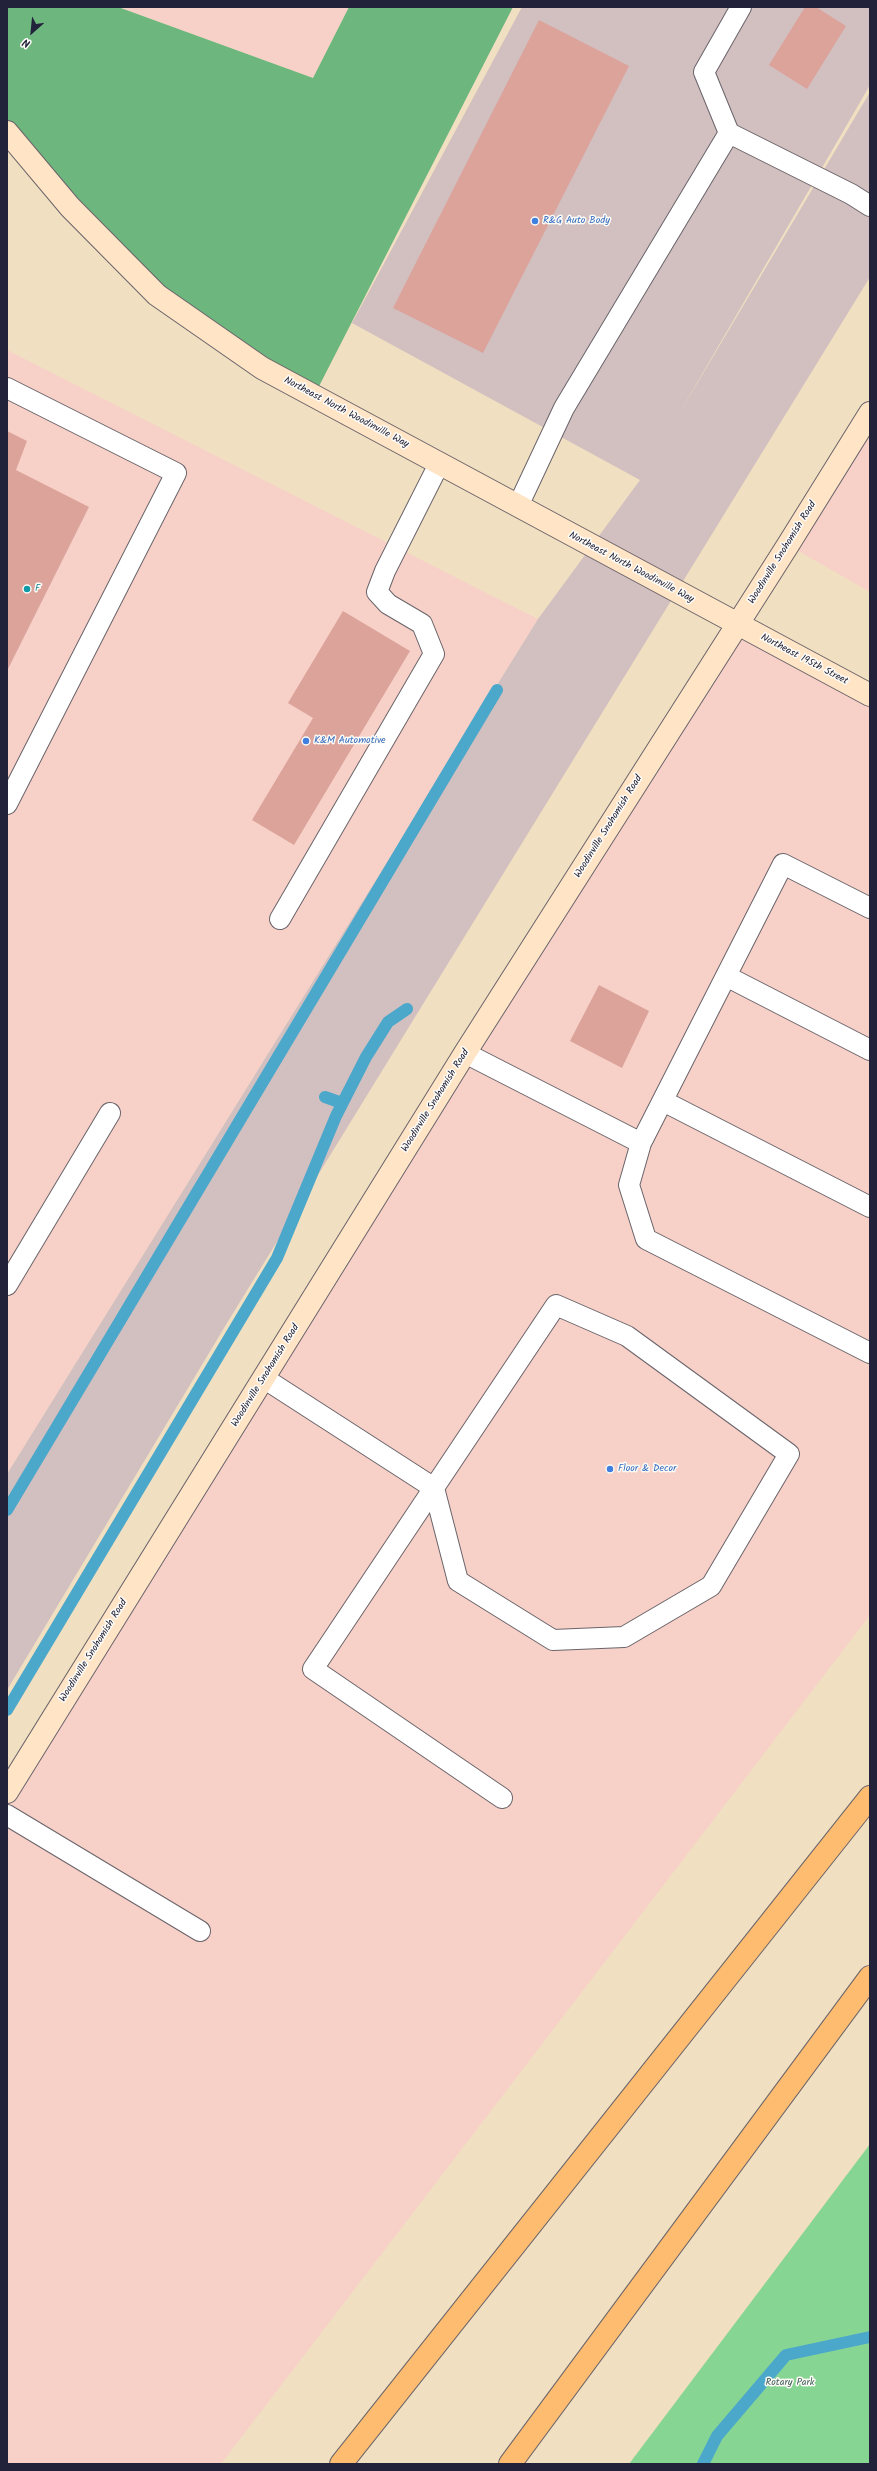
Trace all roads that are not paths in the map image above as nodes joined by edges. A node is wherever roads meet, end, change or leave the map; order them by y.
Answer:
1 (741, 7) edge
2 (7, 132) edge
3 (729, 133) junction
4 (870, 206) edge
5 (7, 388) edge
6 (870, 413) edge
7 (439, 464) junction
8 (518, 506) junction
9 (737, 624) junction
10 (870, 695) edge
11 (7, 804) edge
12 (870, 908) edge
13 (280, 919) dead end
14 (726, 976) junction
15 (870, 1050) edge
16 (465, 1054) junction
17 (662, 1101) junction
18 (110, 1113) dead end
19 (641, 1143) junction
20 (870, 1207) edge
21 (7, 1285) edge
22 (870, 1353) edge
23 (265, 1379) junction
24 (434, 1488) junction
25 (7, 1792) edge
26 (870, 1797) edge
27 (502, 1798) dead end
28 (7, 1815) edge
29 (200, 1931) dead end
30 (870, 1976) edge
31 (341, 2464) edge
32 (510, 2464) edge

1 - 3 lane
2 - 7 main road, Northeast North Woodinville Way
3 - 4 lane
3 - 8 lane
5 - 11 lane
6 - 9 main road, Woodinville Snohomish Road
7 - 8 main road, Northeast North Woodinville Way
7 - 13 lane
8 - 9 main road, Northeast North Woodinville Way
9 - 10 main road, Northeast 195th Street
9 - 16 main road, Woodinville Snohomish Road
12 - 14 lane
14 - 15 lane
14 - 17 lane
16 - 19 lane
16 - 23 main road, Woodinville Snohomish Road
17 - 19 lane
17 - 20 lane
18 - 21 lane
19 - 22 lane
23 - 24 lane
23 - 25 main road, Woodinville Snohomish Road
24 - 24 lane
24 - 27 lane
26 - 31 highway
28 - 29 lane
30 - 32 highway

